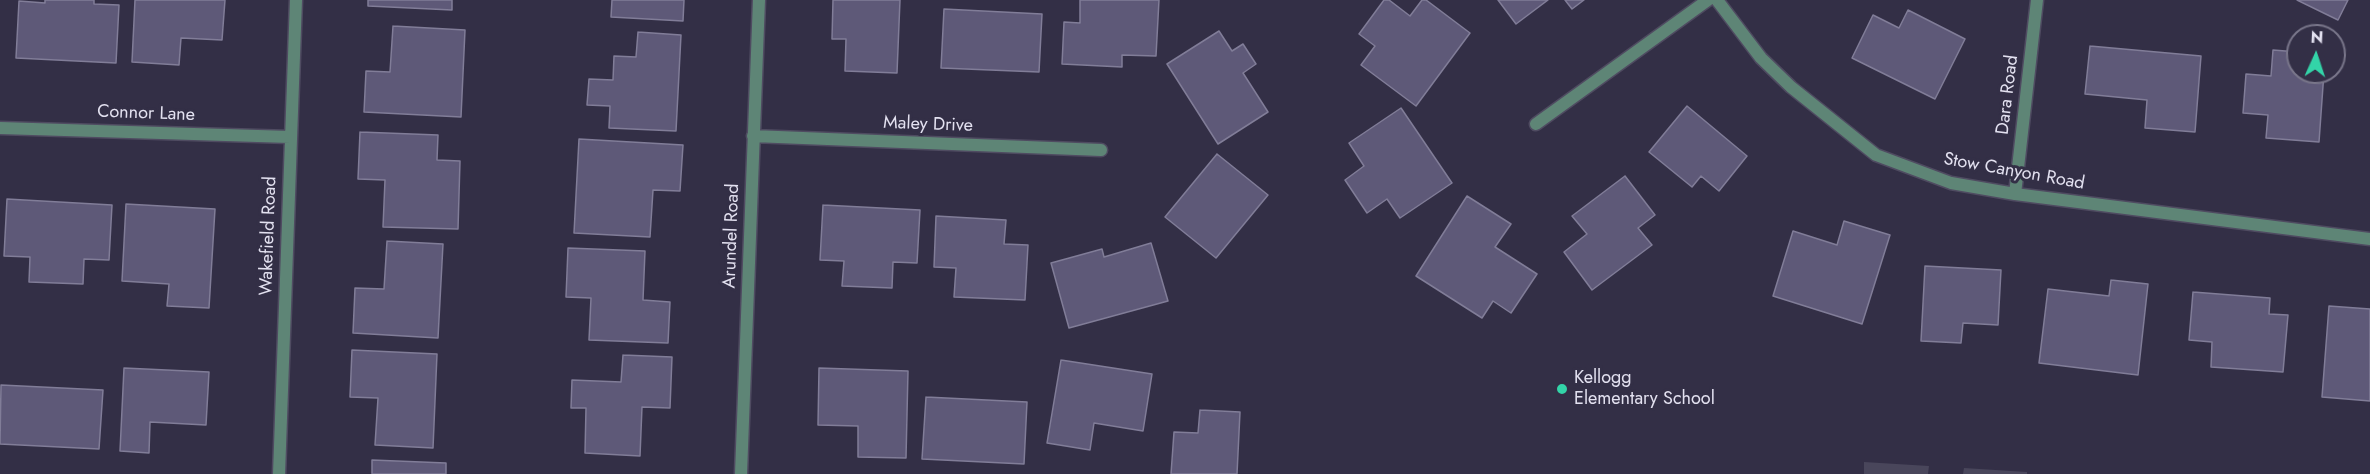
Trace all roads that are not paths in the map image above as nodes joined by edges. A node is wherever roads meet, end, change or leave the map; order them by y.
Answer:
1 (296, 0) edge
2 (759, 0) edge
3 (1708, 0) edge
4 (1717, 0) edge
5 (2037, 0) edge
6 (1536, 124) dead end
7 (0, 128) edge
8 (753, 136) junction
9 (290, 137) junction
10 (1101, 150) dead end
11 (2014, 194) junction
12 (2370, 239) edge
13 (279, 474) edge
14 (741, 474) edge

1 - 9 street, Wakefield Road
2 - 8 street, Arundel Road
3 - 6 street
4 - 11 street, Stow Canyon Road
5 - 11 street, Dara Road
7 - 9 street, Connor Lane
8 - 10 street, Maley Drive
8 - 14 street, Arundel Road
9 - 13 street, Wakefield Road
11 - 12 street, Stow Canyon Road

